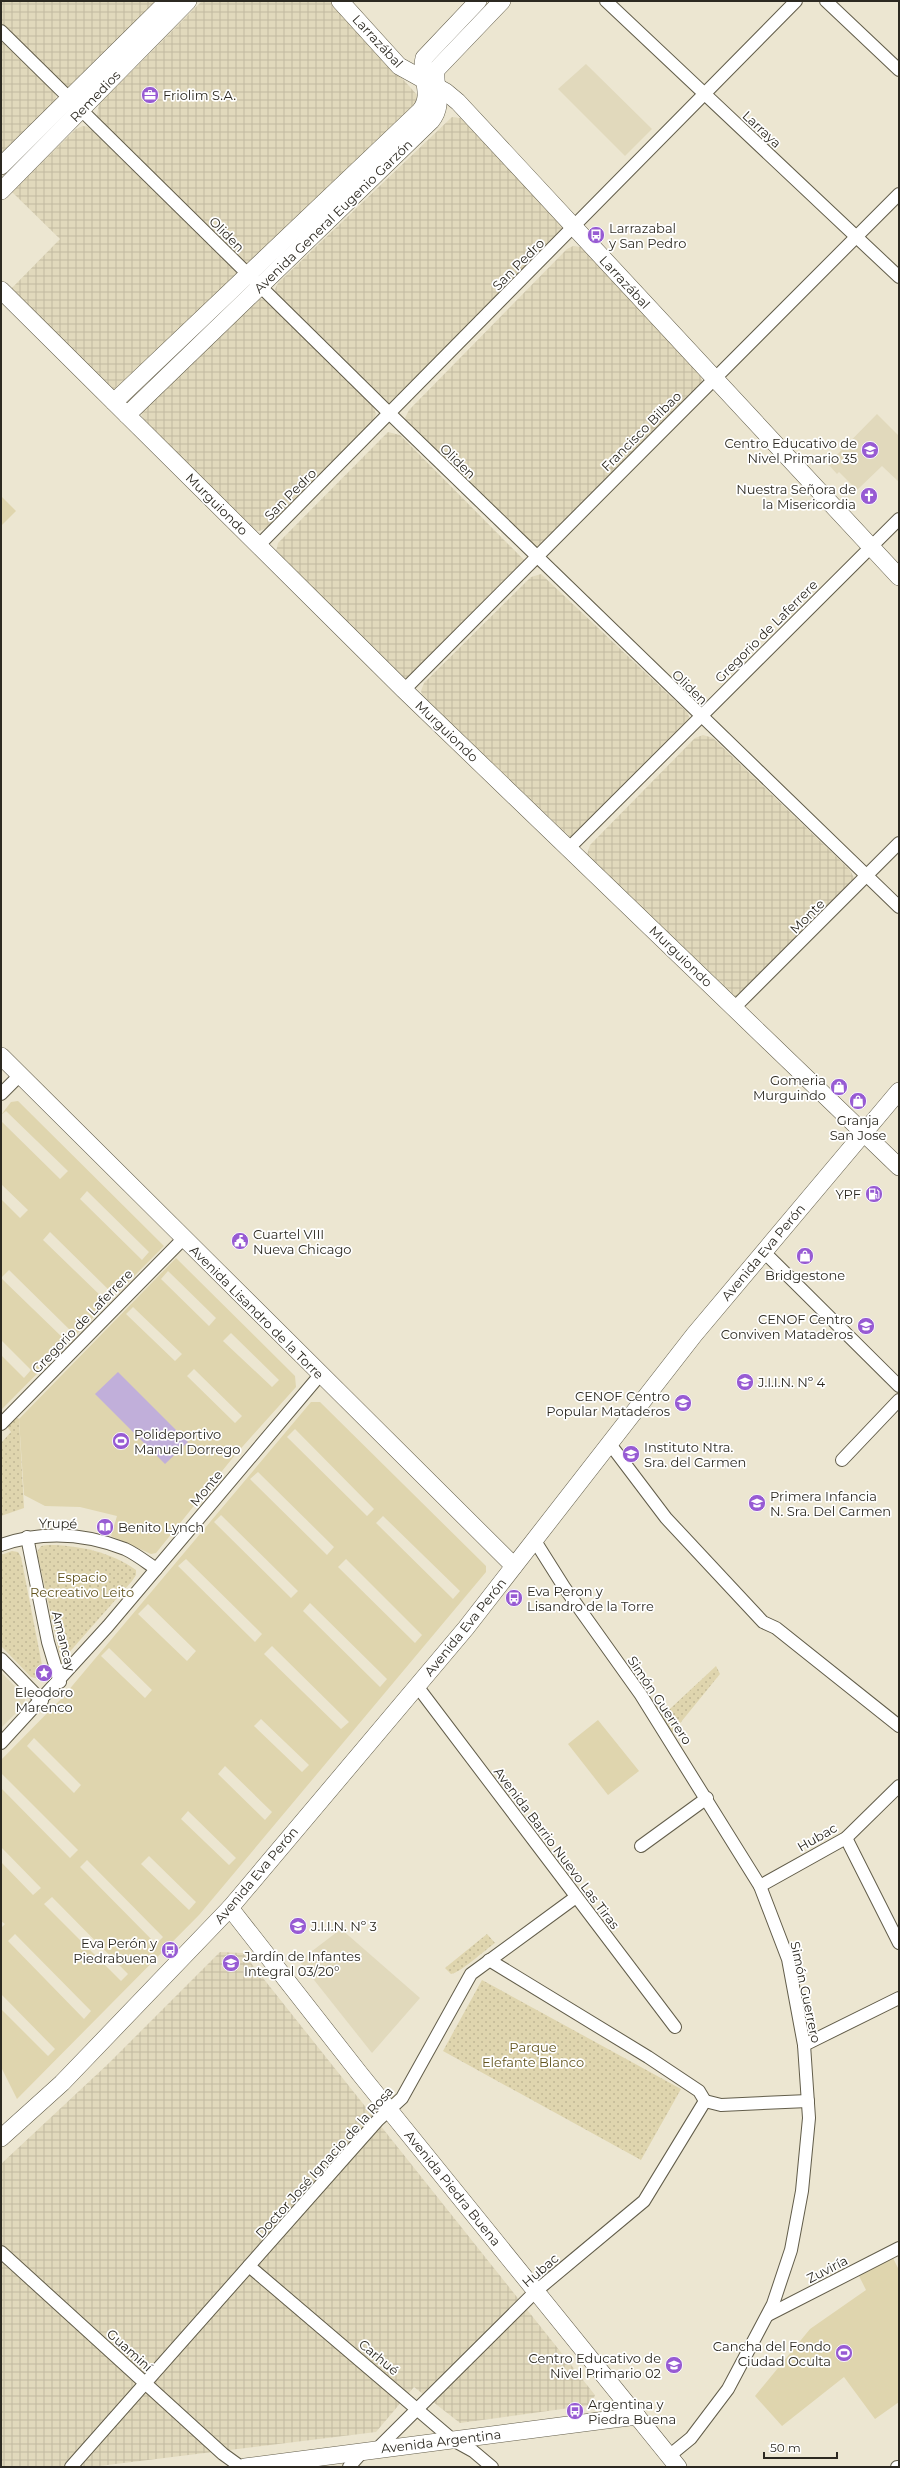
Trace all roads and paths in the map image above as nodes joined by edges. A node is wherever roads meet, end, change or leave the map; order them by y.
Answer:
1 (168, 1) edge
2 (188, 1) edge
3 (340, 1) edge
4 (478, 1) edge
5 (502, 1) edge
6 (606, 1) edge
7 (796, 1) edge
8 (826, 1) edge
9 (1, 31) edge
10 (899, 70) edge
11 (431, 84) junction
12 (705, 94) junction
13 (69, 100) junction
14 (82, 111) junction
15 (1, 166) edge
16 (1, 191) edge
17 (899, 194) edge
18 (574, 227) junction
19 (857, 237) junction
20 (248, 274) junction
21 (899, 276) edge
22 (261, 286) junction
23 (1, 290) edge
24 (714, 379) junction
25 (114, 402) junction
26 (389, 413) junction
27 (127, 415) junction
28 (899, 519) edge
29 (259, 545) junction
30 (870, 547) junction
31 (536, 556) junction
32 (899, 577) edge
33 (404, 690) junction
34 (701, 717) junction
35 (899, 843) edge
36 (569, 848) junction
37 (866, 876) junction
38 (899, 907) edge
39 (734, 1008) junction
40 (1, 1056) edge
41 (20, 1075) junction
42 (899, 1091) edge
43 (1, 1094) edge
44 (863, 1133) junction
45 (899, 1167) edge
46 (184, 1238) junction
47 (764, 1251) junction
48 (320, 1375) junction
49 (899, 1386) edge
50 (899, 1400) edge
51 (1, 1424) edge
52 (610, 1444) junction
53 (842, 1460) dead end
54 (27, 1537) junction
55 (535, 1541) junction
56 (1, 1545) edge
57 (514, 1566) junction
58 (156, 1569) junction
59 (1, 1659) edge
60 (60, 1682) junction
61 (417, 1686) junction
62 (42, 1701) junction
63 (899, 1726) edge
64 (1, 1743) edge
65 (899, 1786) edge
66 (707, 1798) junction
67 (846, 1838) junction
68 (641, 1846) dead end
69 (760, 1886) junction
70 (576, 1897) junction
71 (230, 1908) junction
72 (899, 1943) edge
73 (489, 1960) junction
74 (899, 1998) edge
75 (675, 2027) dead end
76 (804, 2045) junction
77 (705, 2101) junction
78 (808, 2101) junction
79 (390, 2110) junction
80 (2, 2134) edge
81 (899, 2248) edge
82 (1, 2252) edge
83 (249, 2266) junction
84 (536, 2291) junction
85 (768, 2315) junction
86 (145, 2382) junction
87 (418, 2408) junction
88 (637, 2416) junction
89 (453, 2440) junction
90 (371, 2449) junction
91 (673, 2462) edge
92 (71, 2467) edge
93 (241, 2467) edge
94 (245, 2467) edge
95 (349, 2467) edge
96 (492, 2467) edge

1 - 13 street, Remedios
2 - 14 street, Remedios
3 - 11 street, Larrazábal
4 - 11 street, Avenida General Eugenio Garzón
5 - 11 street, Avenida General Eugenio Garzón
6 - 12 street, Larraya
7 - 12 street, San Pedro
8 - 10 street
9 - 13 street, Oliden
11 - 18 street, Larrazábal
11 - 20 street, Avenida General Eugenio Garzón
11 - 22 street, Avenida General Eugenio Garzón
12 - 18 street, San Pedro
12 - 19 street, Larraya
13 - 14 street, Oliden
13 - 15 street, Remedios
14 - 16 street, Remedios
14 - 20 street, Oliden
17 - 19 street, Francisco Bilbao
18 - 24 street, Larrazábal
18 - 26 street, San Pedro
19 - 21 street, Larraya
19 - 24 street, Francisco Bilbao
20 - 22 street, Oliden
20 - 25 street, Avenida General Eugenio Garzón
22 - 26 street, Oliden
22 - 27 street, Avenida General Eugenio Garzón
23 - 25 street, Murguiondo
24 - 30 street, Larrazábal
24 - 31 street, Francisco Bilbao
25 - 27 street, Murguiondo
26 - 29 street, San Pedro
26 - 31 street, Oliden
27 - 29 street, Murguiondo
28 - 30 street, Gregorio de Laferrere
29 - 33 street, Murguiondo
30 - 32 street, Larrazábal
30 - 34 street, Gregorio de Laferrere
31 - 33 street, Francisco Bilbao
31 - 34 street, Oliden
33 - 36 street, Murguiondo
34 - 36 street, Gregorio de Laferrere
34 - 37 street, Oliden
35 - 37 street, Monte
36 - 39 street, Murguiondo
37 - 38 street, Oliden
37 - 39 street, Monte
39 - 44 street, Murguiondo
40 - 41 street, Avenida Lisandro de la Torre
41 - 43 street
41 - 46 street, Avenida Lisandro de la Torre
42 - 44 street, Avenida Eva Perón
44 - 45 street, Murguiondo
44 - 47 street, Avenida Eva Perón
46 - 48 street, Avenida Lisandro de la Torre
46 - 51 street, Gregorio de Laferrere
47 - 49 street
47 - 52 street, Avenida Eva Perón
48 - 57 street, Avenida Lisandro de la Torre
48 - 58 street, Monte
50 - 53 street
52 - 55 street, Avenida Eva Perón
52 - 63 street
54 - 56 street, Yrupé
54 - 58 street, Yrupé
54 - 60 street, Amancay
55 - 57 street, Avenida Eva Perón
55 - 66 street, Simón Guerrero
57 - 61 street, Avenida Eva Perón
58 - 60 street, Monte
59 - 62 street
60 - 62 street, Monte
61 - 70 street, Avenida Barrio Nuevo Las Tiras
61 - 71 street, Avenida Eva Perón
62 - 64 street, Monte
65 - 67 street, Hubac
66 - 68 street
66 - 69 street, Simón Guerrero
67 - 69 street, Hubac
67 - 72 street
69 - 76 street, Simón Guerrero
70 - 73 street, Doctor José Ignacio de la Rosa
70 - 75 street, Avenida Barrio Nuevo Las Tiras
71 - 79 street, Avenida Piedra Buena
71 - 80 street, Avenida Eva Perón
73 - 77 street
73 - 79 street, Doctor José Ignacio de la Rosa
74 - 76 street
76 - 78 street, Simón Guerrero
77 - 78 street
77 - 84 street, Hubac
78 - 85 street, Simón Guerrero
79 - 83 street, Doctor José Ignacio de la Rosa
79 - 84 street, Avenida Piedra Buena
81 - 85 street, Zuviría
82 - 86 street, Guaminí
83 - 86 street, Doctor José Ignacio de la Rosa
83 - 87 street, Carhué
84 - 87 street, Hubac
84 - 88 street, Avenida Piedra Buena
85 - 91 street, Simón Guerrero
86 - 92 street, Doctor José Ignacio de la Rosa
86 - 93 street, Guaminí
87 - 89 street, Carhué
87 - 90 street, Hubac
88 - 89 street, Avenida Argentina
88 - 91 street, Avenida Piedra Buena
89 - 90 street, Avenida Argentina
89 - 96 street, Carhué
90 - 94 street, Avenida Argentina
90 - 95 street, Hubac

